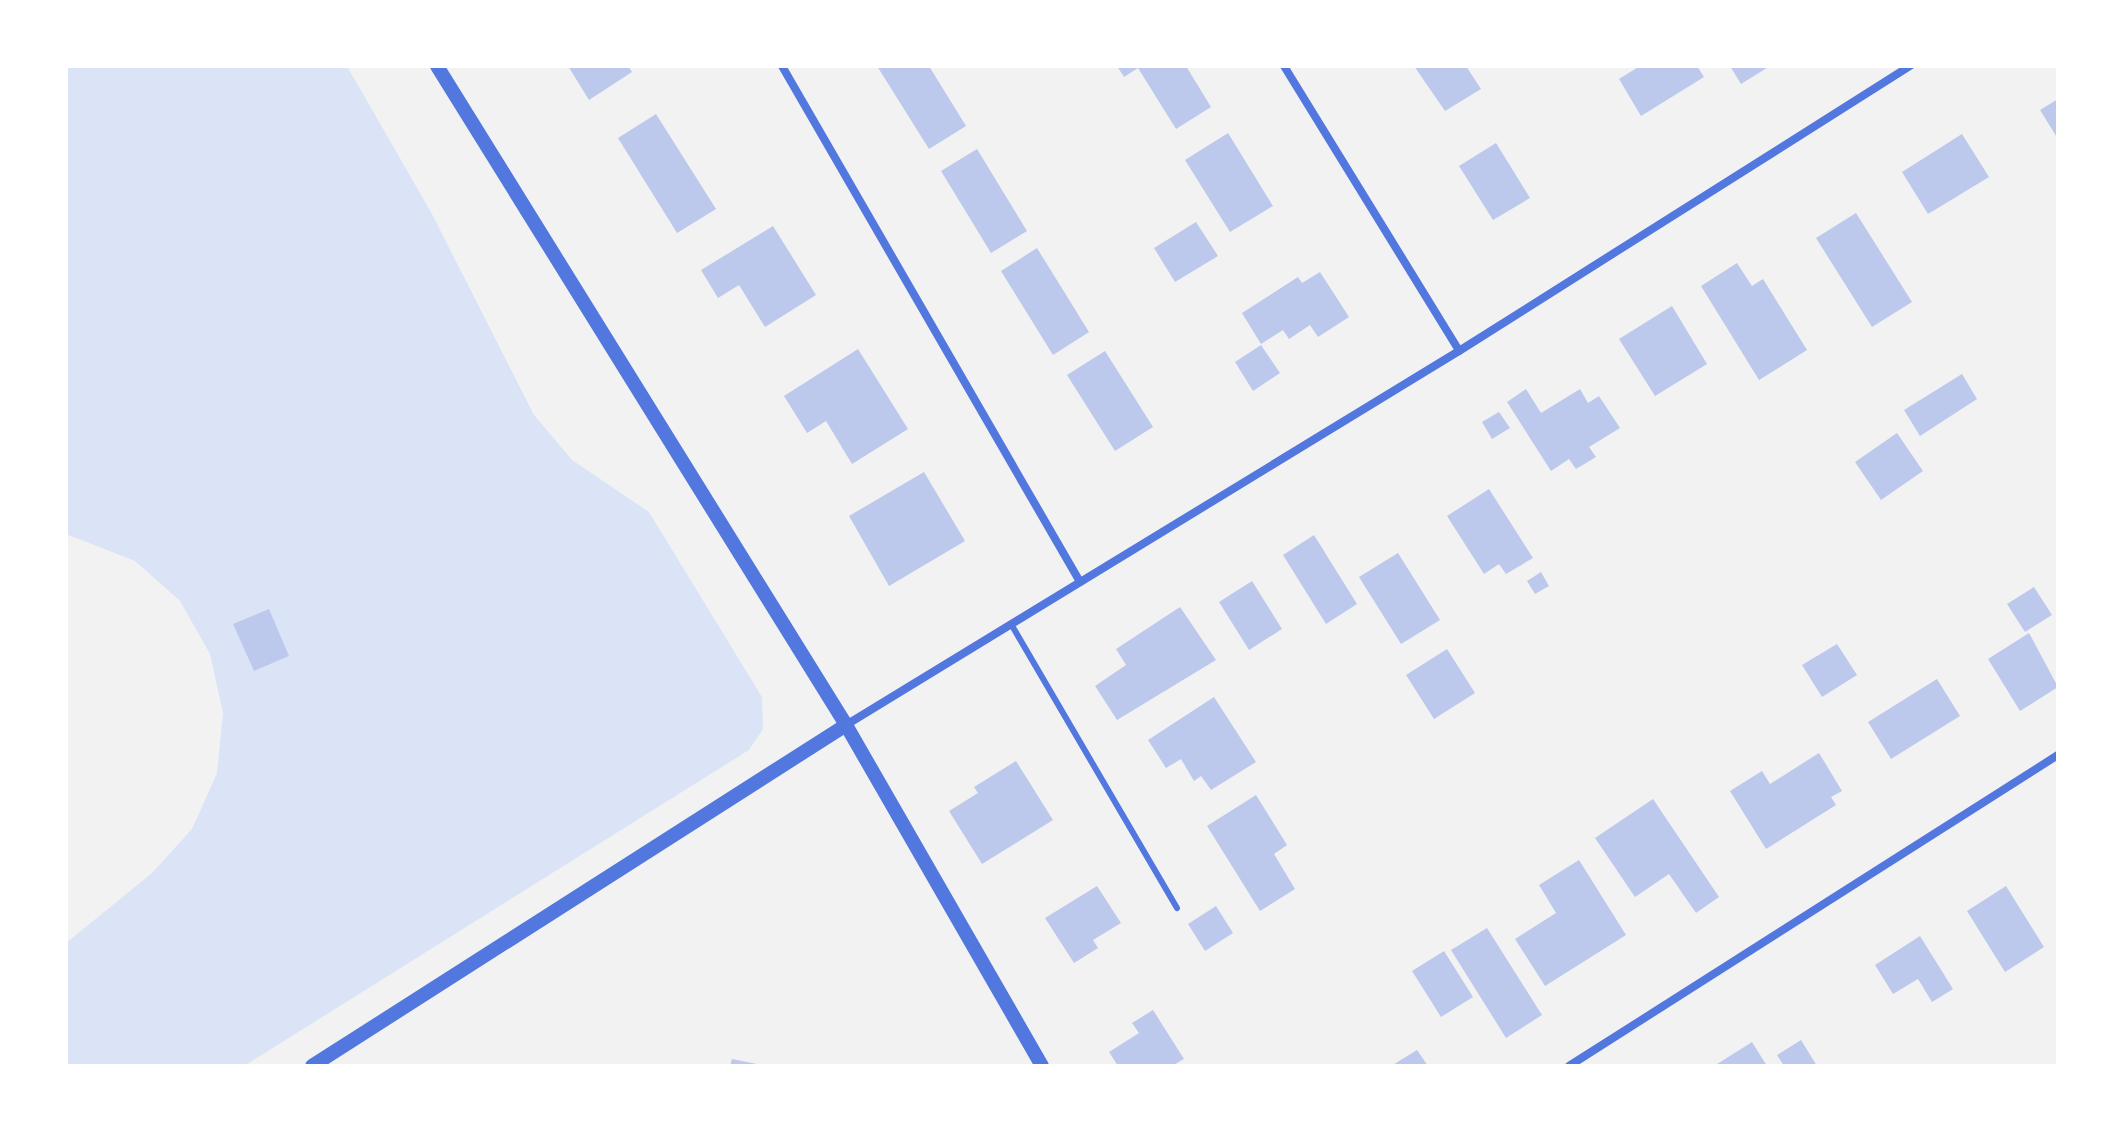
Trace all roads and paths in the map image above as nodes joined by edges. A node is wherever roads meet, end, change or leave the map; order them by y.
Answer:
1 (437, 66) edge
2 (782, 66) edge
3 (1284, 66) edge
4 (1910, 66) edge
5 (1459, 351) junction
6 (1080, 582) junction
7 (1011, 624) junction
8 (846, 725) junction
9 (2058, 755) edge
10 (1177, 908) dead end
11 (312, 1066) edge
12 (1042, 1066) edge
13 (1569, 1066) edge

1 - 8 street
2 - 6 street
3 - 5 street
4 - 5 street
5 - 6 street
6 - 7 street
7 - 8 street
7 - 10 lane
8 - 11 street
8 - 12 street
9 - 13 street

